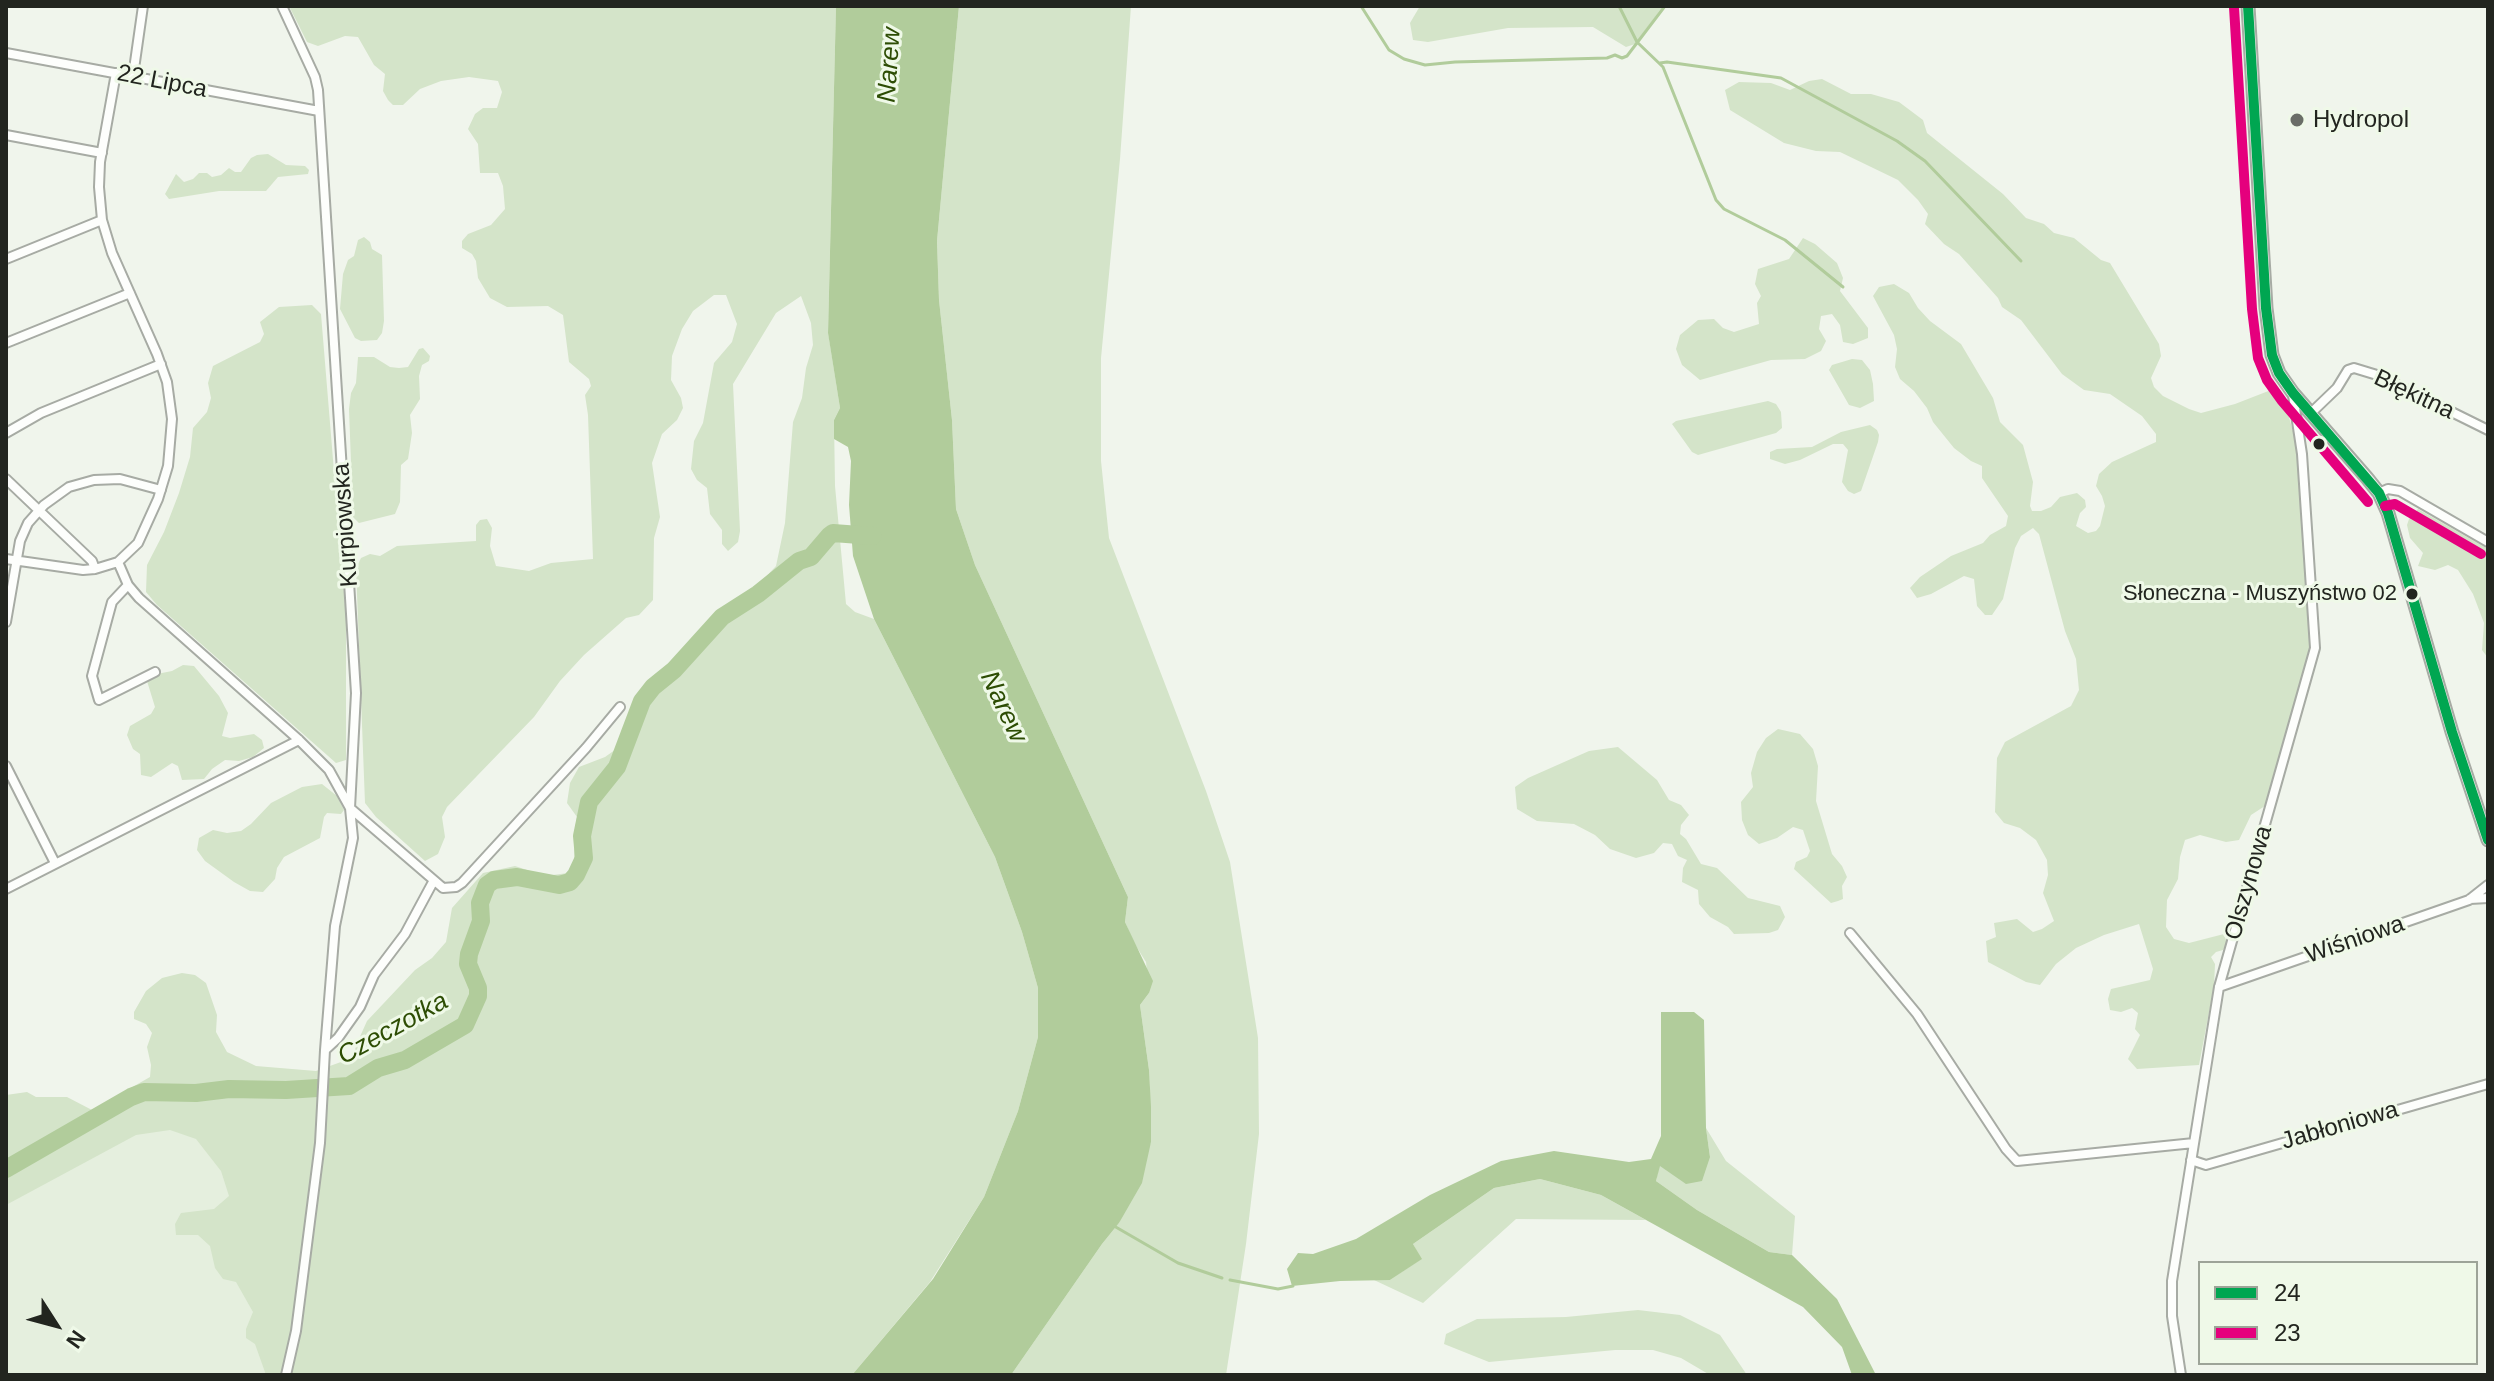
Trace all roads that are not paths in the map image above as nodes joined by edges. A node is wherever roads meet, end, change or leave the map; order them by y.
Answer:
1 (143, 6) edge
2 (282, 6) edge
3 (2248, 6) edge
4 (6, 53) edge
5 (116, 73) junction
6 (133, 76) junction
7 (319, 111) junction
8 (6, 135) edge
9 (102, 153) junction
10 (102, 220) junction
11 (6, 259) edge
12 (130, 293) junction
13 (6, 343) edge
14 (161, 364) junction
15 (2293, 393) junction
16 (2311, 413) junction
17 (2488, 430) edge
18 (6, 433) edge
19 (6, 479) edge
20 (161, 490) junction
21 (2379, 493) junction
22 (38, 510) junction
23 (2488, 542) edge
24 (11, 560) edge
25 (118, 562) junction
26 (95, 569) junction
27 (128, 585) junction
28 (6, 622) edge
29 (155, 672) dead end
30 (620, 707) dead end
31 (299, 740) junction
32 (6, 766) edge
33 (350, 808) junction
34 (2488, 840) edge
35 (55, 863) junction
36 (433, 882) junction
37 (2488, 885) edge
38 (6, 889) edge
39 (2488, 898) edge
40 (2469, 900) junction
41 (1850, 933) dead end
42 (2219, 987) junction
43 (325, 1050) junction
44 (2488, 1084) edge
45 (2194, 1143) junction
46 (2191, 1160) junction
47 (286, 1375) edge
48 (2181, 1375) edge

1 - 6 street
2 - 7 street, Kurpiowska
3 - 15 street
4 - 5 street, 22 Lipca
5 - 6 street, 22 Lipca
5 - 9 street
6 - 7 street, 22 Lipca
7 - 33 street, Kurpiowska
8 - 9 street
9 - 10 street
10 - 11 street
10 - 12 street
12 - 13 street
12 - 14 street
14 - 18 street
14 - 20 street
15 - 16 street
15 - 42 street, Olszynowa
16 - 17 street, Błękitna
16 - 21 street
19 - 22 street
20 - 22 street
20 - 25 street
21 - 23 street
21 - 34 street
22 - 24 street
22 - 26 street
24 - 26 street
24 - 28 street
25 - 26 street
25 - 27 street
27 - 29 street
27 - 31 street
30 - 36 street
31 - 33 street
31 - 35 street
32 - 35 street
33 - 36 street
33 - 43 street, Kurpiowska
35 - 38 street
36 - 43 street
37 - 40 street, Wiśniowa
39 - 40 street
40 - 42 street, Wiśniowa
41 - 45 street
42 - 45 street, Olszynowa
43 - 47 street, Kurpiowska
44 - 46 street, Jabłoniowa
45 - 46 street, Olszynowa
46 - 48 street, Olszynowa

